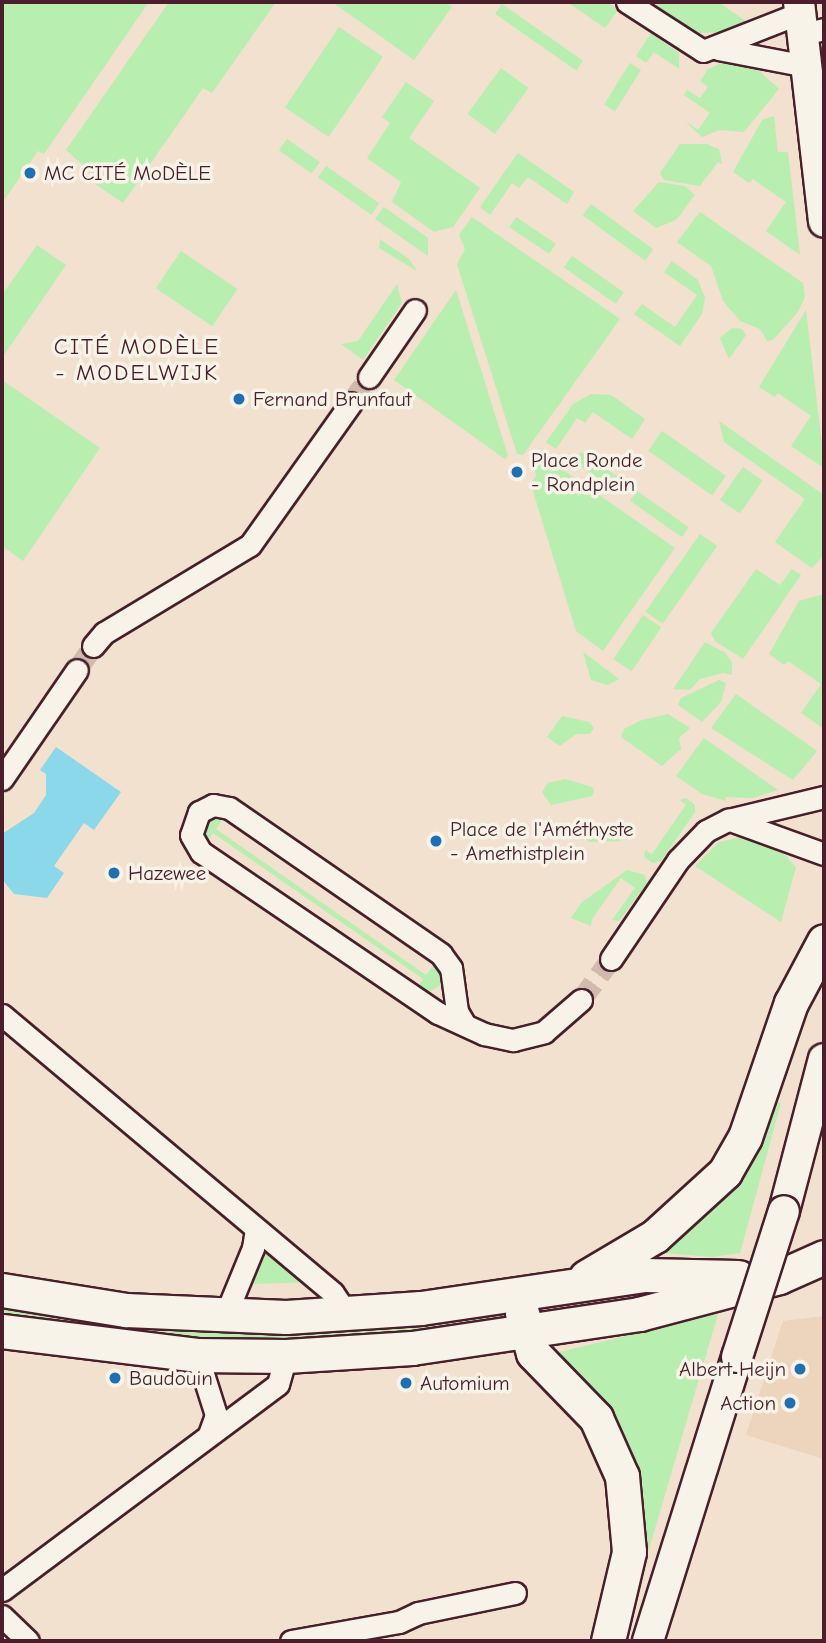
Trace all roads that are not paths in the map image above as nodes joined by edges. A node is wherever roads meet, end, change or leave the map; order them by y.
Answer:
1 (627, 2) edge
2 (807, 19) edge
3 (718, 49) junction
4 (806, 66) junction
5 (824, 222) edge
6 (415, 310) dead end
7 (369, 377) tunnel mouth
8 (351, 403) tunnel mouth
9 (93, 646) tunnel mouth
10 (77, 670) tunnel mouth
11 (2, 779) edge
12 (824, 797) edge
13 (728, 820) junction
14 (824, 854) edge
15 (824, 941) edge
16 (611, 959) tunnel mouth
17 (581, 1000) tunnel mouth
18 (2, 1015) edge
19 (465, 1025) junction
20 (824, 1059) edge
21 (256, 1229) junction
22 (824, 1257) edge
23 (779, 1277) junction
24 (824, 1278) edge
25 (567, 1287) junction
26 (2, 1290) edge
27 (518, 1294) junction
28 (348, 1315) junction
29 (225, 1317) junction
30 (2, 1331) edge
31 (526, 1334) junction
32 (197, 1355) junction
33 (286, 1356) junction
34 (209, 1434) junction
35 (2, 1590) edge
36 (515, 1593) dead end
37 (2, 1616) edge
38 (28, 1641) edge
39 (291, 1641) edge
40 (608, 1641) edge
41 (648, 1641) edge

1 - 3 street
2 - 3 street
2 - 4 main road
3 - 4 street
4 - 5 main road
6 - 7 street
8 - 9 street
10 - 11 street
12 - 13 street
13 - 14 street
13 - 16 street
15 - 25 main road
17 - 19 street
18 - 21 street
19 - 19 street
20 - 41 main road, bridge
21 - 28 street
21 - 29 street
22 - 23 main road
23 - 24 main road
23 - 25 main road
23 - 31 main road
25 - 27 main road
26 - 29 main road
27 - 28 main road
27 - 31 main road
28 - 29 main road
30 - 32 main road
31 - 33 main road
31 - 40 main road
32 - 33 main road
32 - 34 street
33 - 34 street
34 - 35 street
36 - 39 street
37 - 38 street

